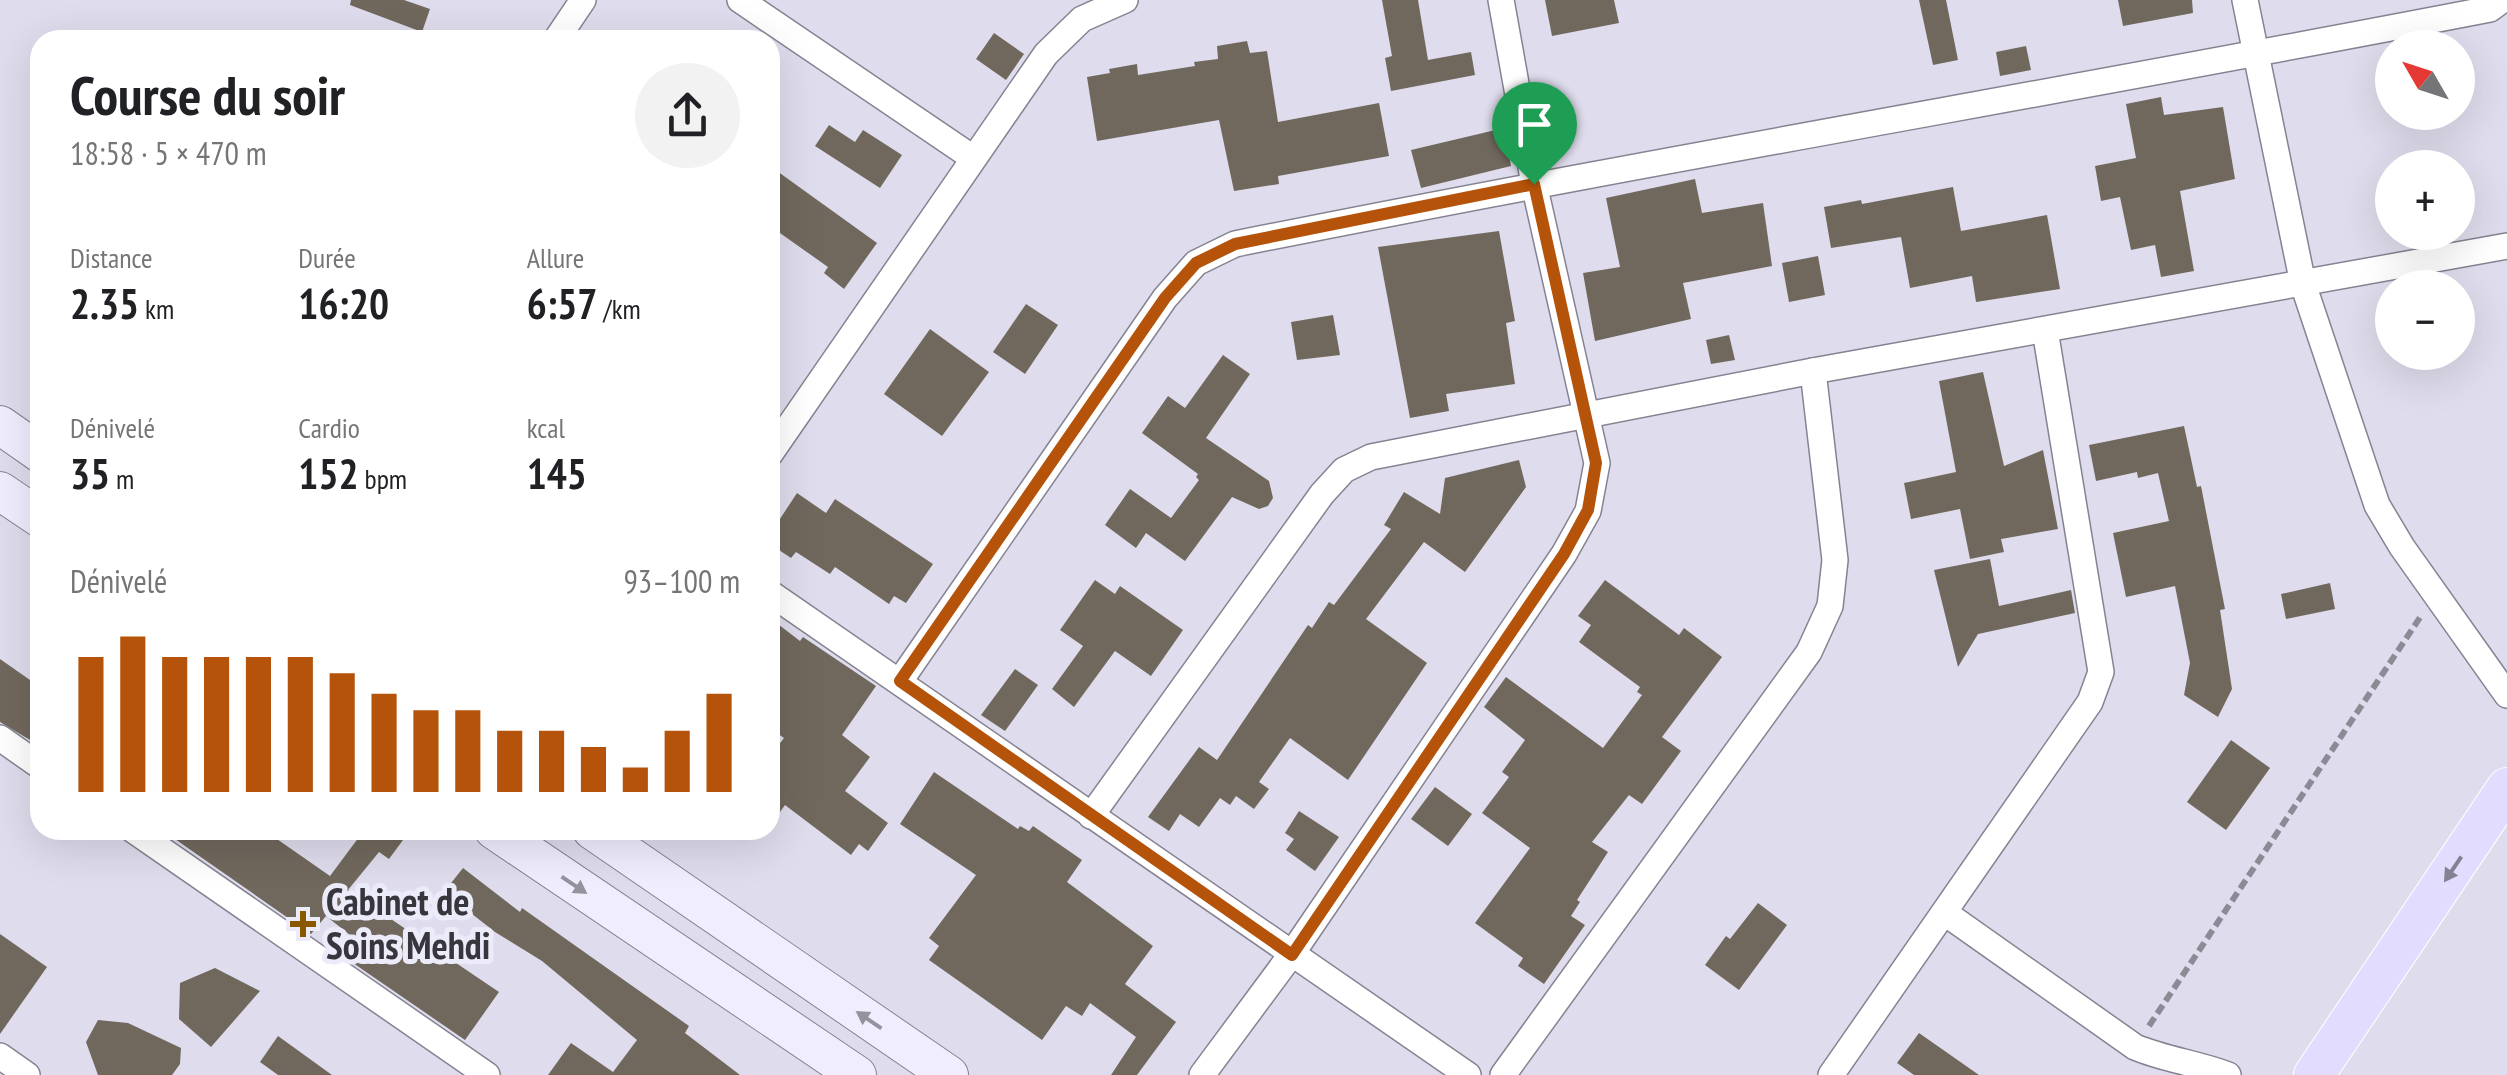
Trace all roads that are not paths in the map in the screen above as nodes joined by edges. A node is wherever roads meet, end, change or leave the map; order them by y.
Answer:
1 (583, 0) edge
2 (740, 0) edge
3 (1125, 0) edge
4 (1501, 0) edge
5 (2246, 0) edge
6 (2494, 3) edge
7 (563, 30) edge
8 (2256, 54) junction
9 (973, 158) junction
10 (1534, 184) junction
11 (2507, 246) edge
12 (2303, 284) junction
13 (2045, 330) junction
14 (1813, 370) junction
15 (1585, 414) junction
16 (0, 425) edge
17 (780, 439) edge
18 (30, 446) edge
19 (0, 491) edge
20 (30, 511) edge
21 (780, 600) edge
22 (900, 681) junction
23 (2507, 695) edge
24 (0, 738) edge
25 (30, 759) edge
26 (2507, 788) edge
27 (1091, 816) junction
28 (147, 840) edge
29 (509, 840) edge
30 (607, 840) edge
31 (1945, 913) junction
32 (1292, 955) junction
33 (0, 1056) edge
34 (27, 1075) edge
35 (486, 1075) edge
36 (857, 1075) edge
37 (949, 1075) edge
38 (1202, 1075) edge
39 (1468, 1075) edge
40 (1503, 1075) edge
41 (1831, 1075) edge
42 (2228, 1075) edge
43 (2314, 1075) edge

1 - 7 street
2 - 9 street
3 - 9 street
4 - 10 street
5 - 8 street
6 - 8 street
8 - 10 street
8 - 12 street
9 - 17 street
10 - 15 street
10 - 22 street
11 - 12 street
12 - 13 street
12 - 23 street
13 - 14 street
13 - 31 street
14 - 15 street
14 - 40 street
15 - 27 street
15 - 32 street
16 - 18 main road
19 - 20 main road
21 - 22 street
22 - 27 street
24 - 25 street
26 -> 43 main road
27 - 32 street
28 - 35 street
29 -> 36 main road
37 -> 30 main road
31 - 41 street
31 - 42 street
32 - 38 street
32 - 39 street
33 - 34 street

